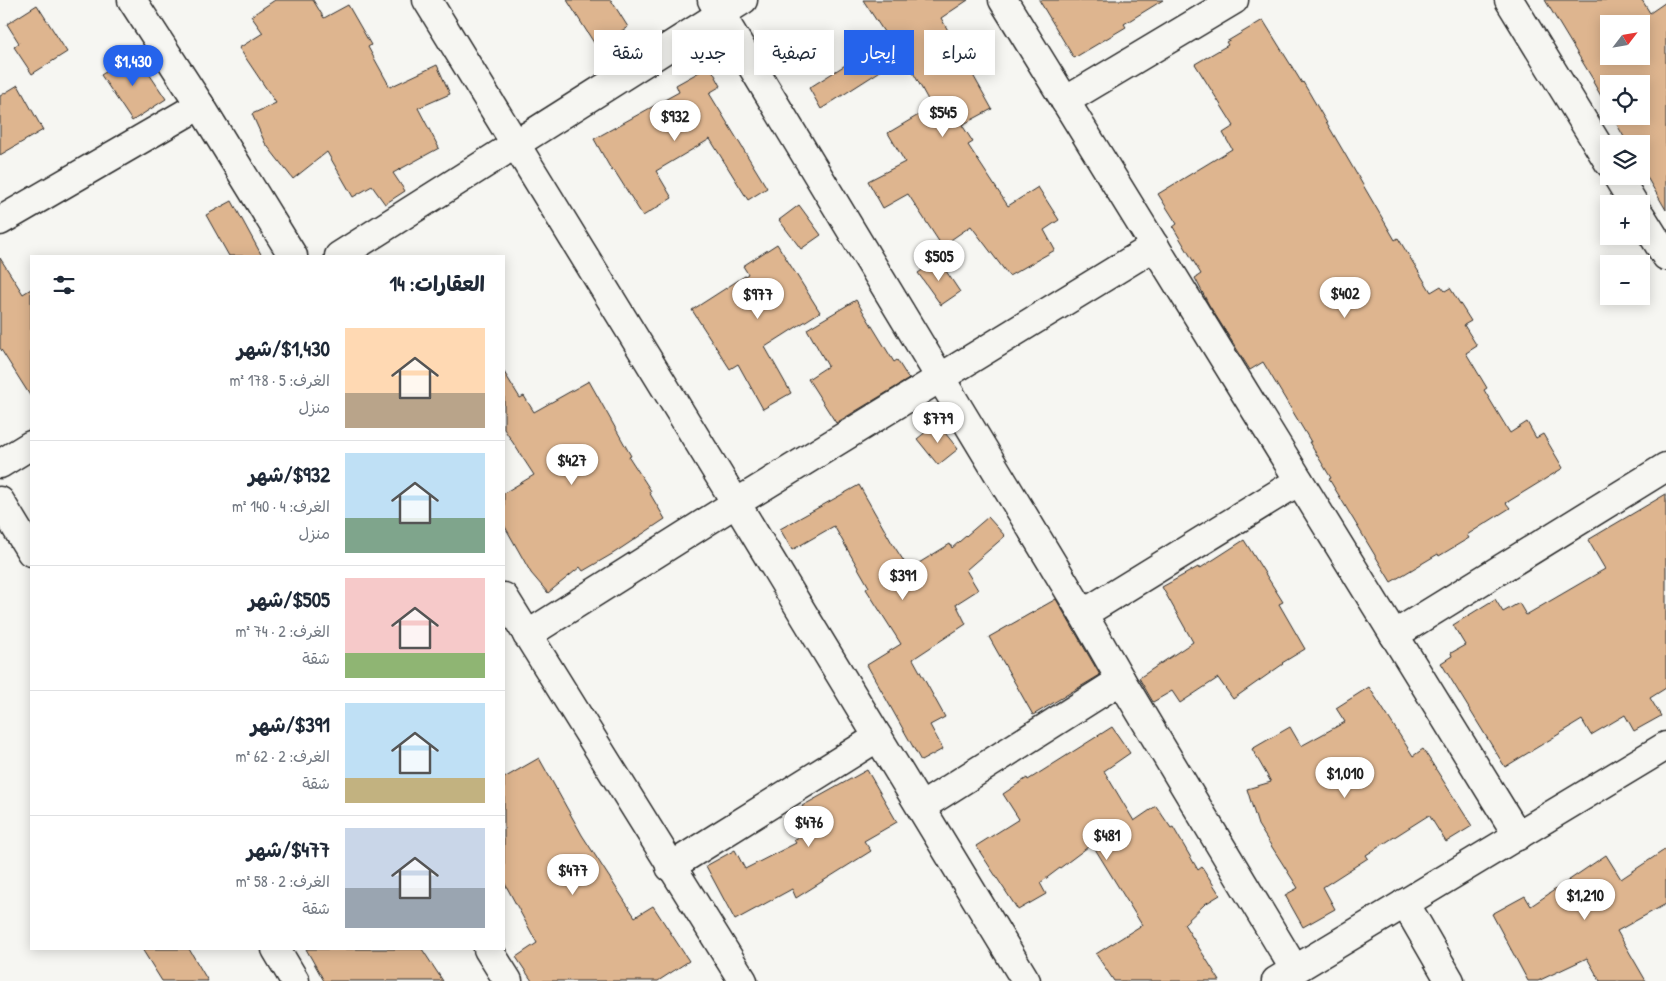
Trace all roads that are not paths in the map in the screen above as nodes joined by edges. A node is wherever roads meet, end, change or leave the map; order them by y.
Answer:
1 (132, 0) edge
2 (426, 0) edge
3 (1003, 0) edge
4 (1234, 0) edge
5 (1509, 0) edge
6 (725, 5) edge
7 (1065, 101) junction
8 (200, 105) junction
9 (514, 144) junction
10 (1600, 148) edge
11 (0, 221) edge
12 (1650, 230) edge
13 (1155, 246) junction
14 (292, 255) edge
15 (341, 255) edge
16 (1666, 256) edge
17 (939, 378) junction
18 (30, 446) edge
19 (0, 464) edge
20 (1666, 467) edge
21 (1299, 481) junction
22 (0, 501) edge
23 (736, 503) junction
24 (30, 550) edge
25 (505, 599) edge
26 (1083, 614) junction
27 (527, 635) junction
28 (1394, 635) junction
29 (1121, 680) junction
30 (878, 737) junction
31 (1666, 746) edge
32 (921, 807) junction
33 (1518, 836) junction
34 (670, 866) junction
35 (1405, 903) junction
36 (277, 950) edge
37 (489, 950) edge
38 (1286, 975) edge
39 (296, 981) edge
40 (508, 981) edge
41 (743, 981) edge
42 (1026, 981) edge
43 (1450, 981) edge

1 - 8 street
2 - 9 street
3 - 7 street
4 - 7 street
5 - 10 street
6 - 9 street
6 - 17 street
7 - 13 street
8 - 11 street
8 - 14 street
9 - 15 street
9 - 23 street
12 - 16 street
13 - 17 street
13 - 21 street
17 - 23 street
17 - 26 street
18 - 19 street
20 - 28 street
21 - 26 street
21 - 28 street
22 - 24 street
23 - 27 street
23 - 30 street
25 - 27 street
26 - 29 street
27 - 34 street
28 - 33 street
29 - 32 street
29 - 38 street
30 - 32 street
30 - 34 street
31 - 33 street
32 - 42 street
33 - 35 street
34 - 41 street
35 - 38 street
35 - 43 street
36 - 39 street
37 - 40 street

